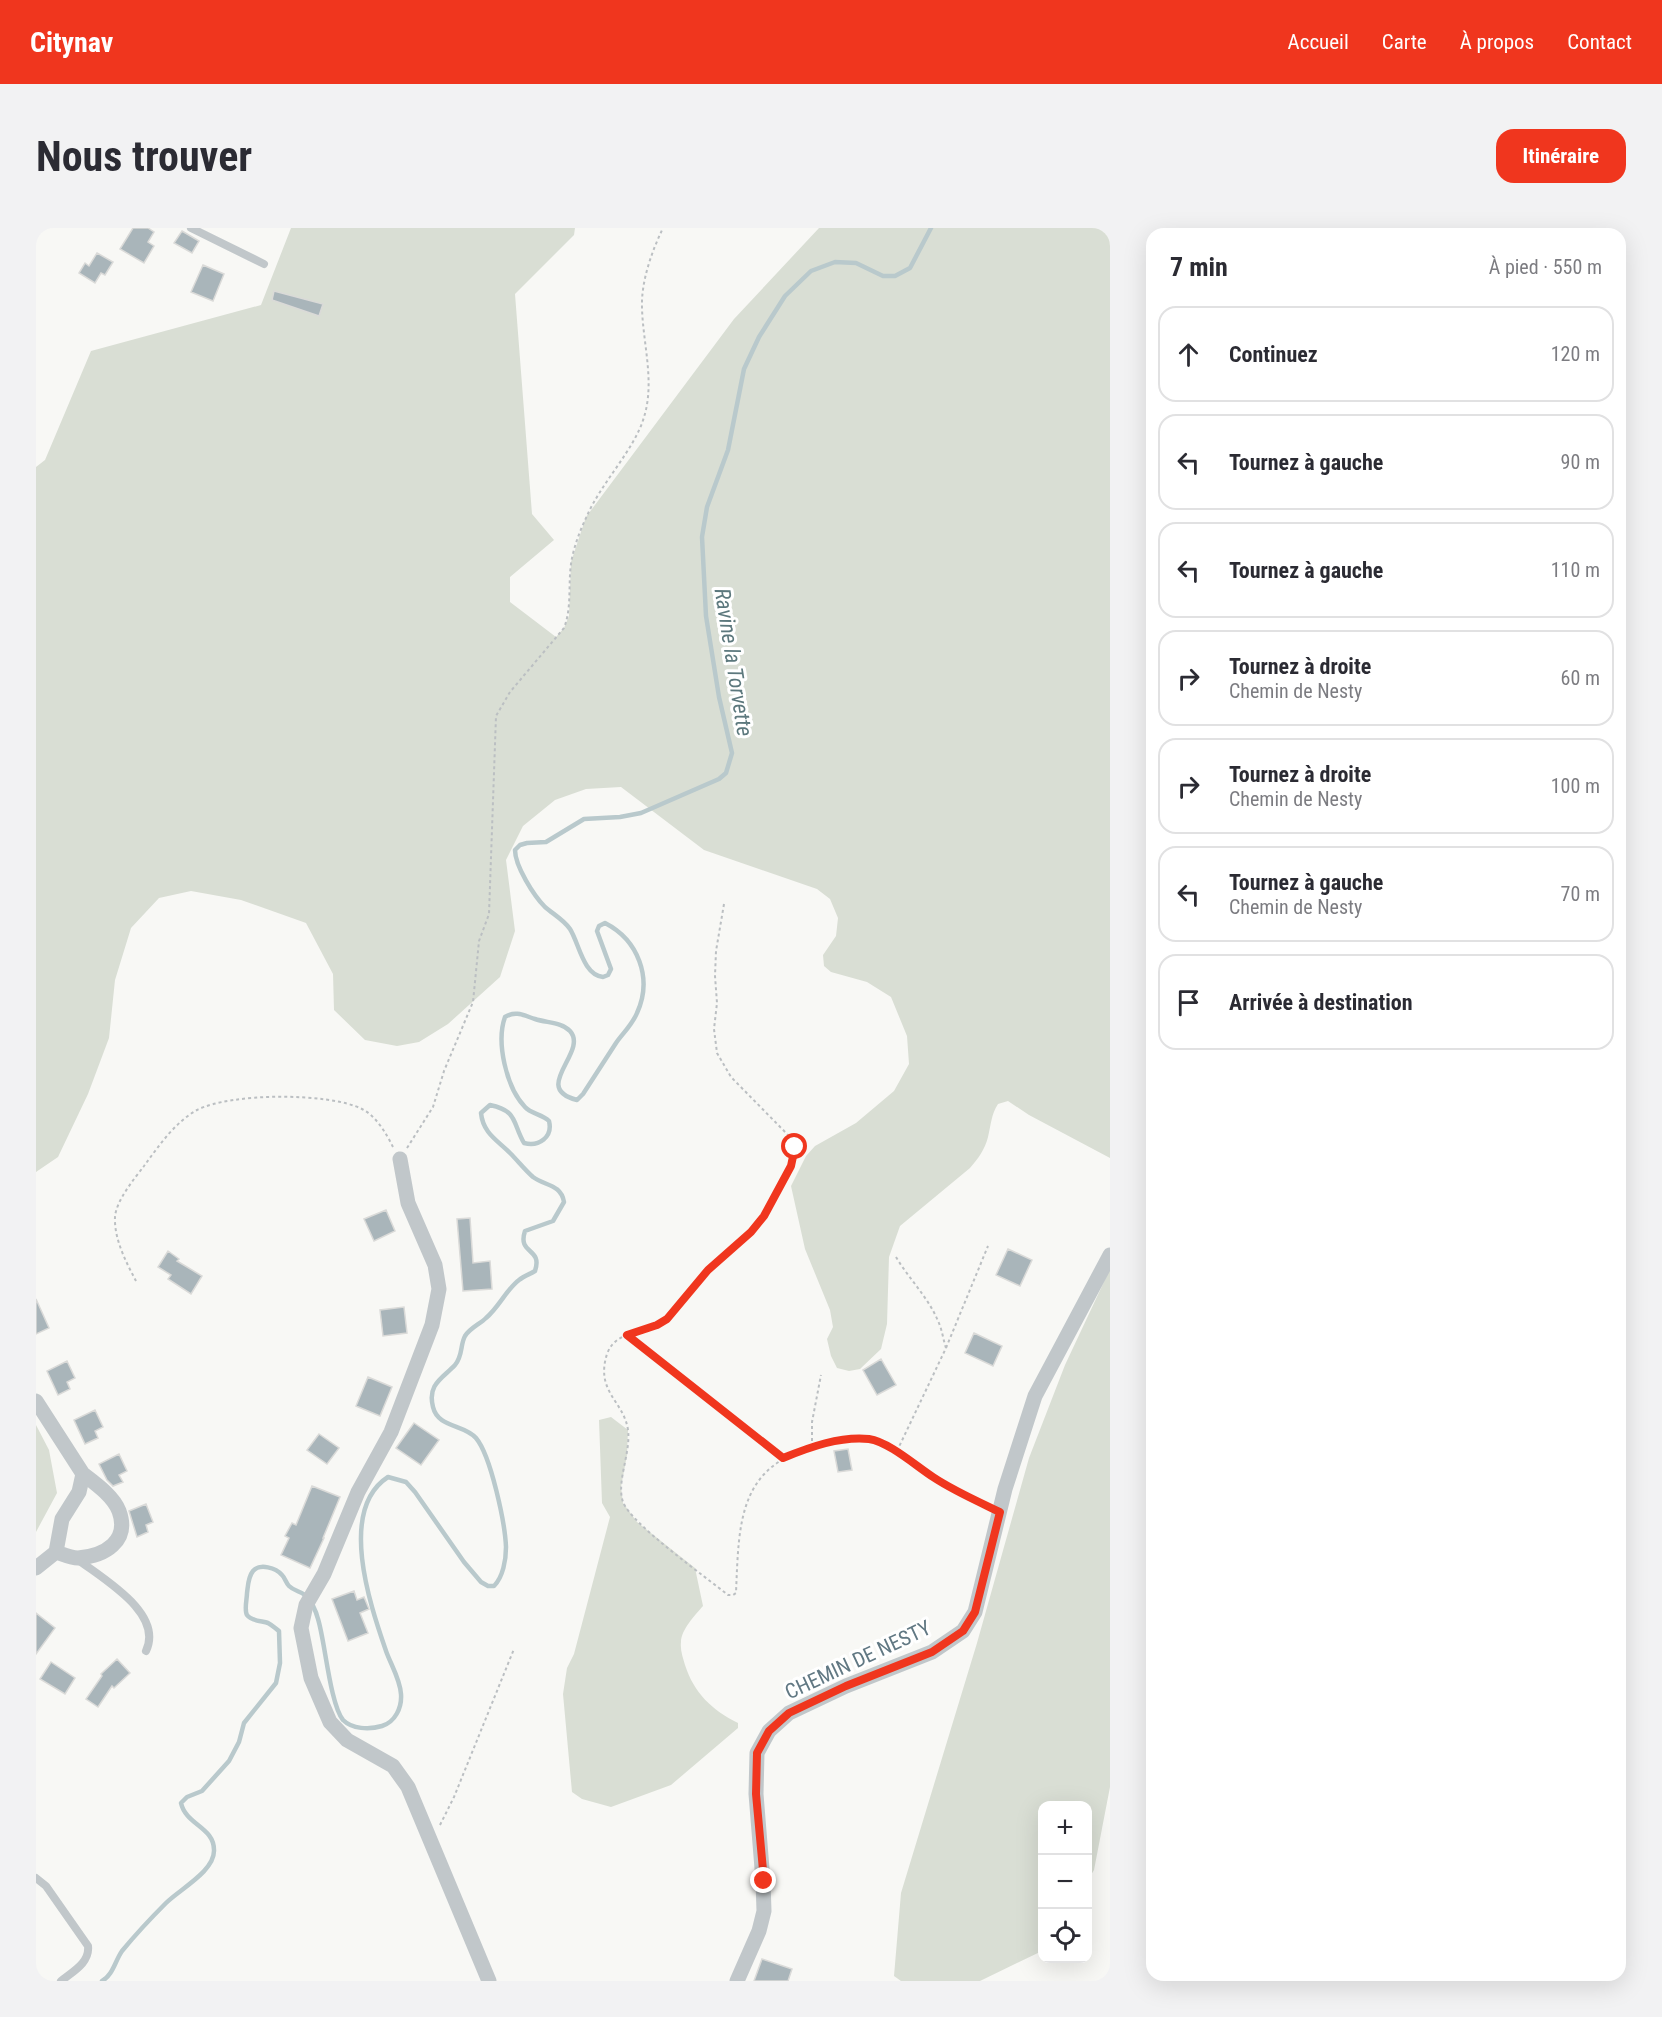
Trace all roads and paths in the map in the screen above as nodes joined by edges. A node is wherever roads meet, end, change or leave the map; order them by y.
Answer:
1 (191, 228) edge
2 (663, 228) edge
3 (264, 264) dead end
4 (724, 904) dead end
5 (400, 1159) junction
6 (988, 1246) dead end
7 (1110, 1255) edge
8 (896, 1257) dead end
9 (136, 1281) dead end
10 (627, 1335) junction
11 (946, 1348) junction
12 (821, 1375) dead end
13 (36, 1401) edge
14 (812, 1447) junction
15 (897, 1451) junction
16 (783, 1458) junction
17 (83, 1474) junction
18 (1000, 1512) junction
19 (56, 1552) junction
20 (76, 1558) junction
21 (36, 1568) edge
22 (514, 1649) dead end
23 (146, 1651) dead end
24 (429, 1839) junction
25 (36, 1878) edge
26 (61, 1981) edge
27 (489, 1981) edge
28 (737, 1981) edge

1 - 3 lane
2 - 5 path
4 - 10 path
5 - 9 path
5 - 24 street
6 - 11 path
7 - 18 street, CHEMIN DE NESTY
8 - 11 path
10 - 16 path
10 - 16 path
11 - 15 path
12 - 14 path
13 - 17 street
14 - 15 path
14 - 16 path
15 - 18 path
17 - 19 street
17 - 20 street
18 - 28 street, CHEMIN DE NESTY
19 - 20 street
19 - 21 street
20 - 23 lane
22 - 24 path
24 - 27 street
25 - 26 lane

